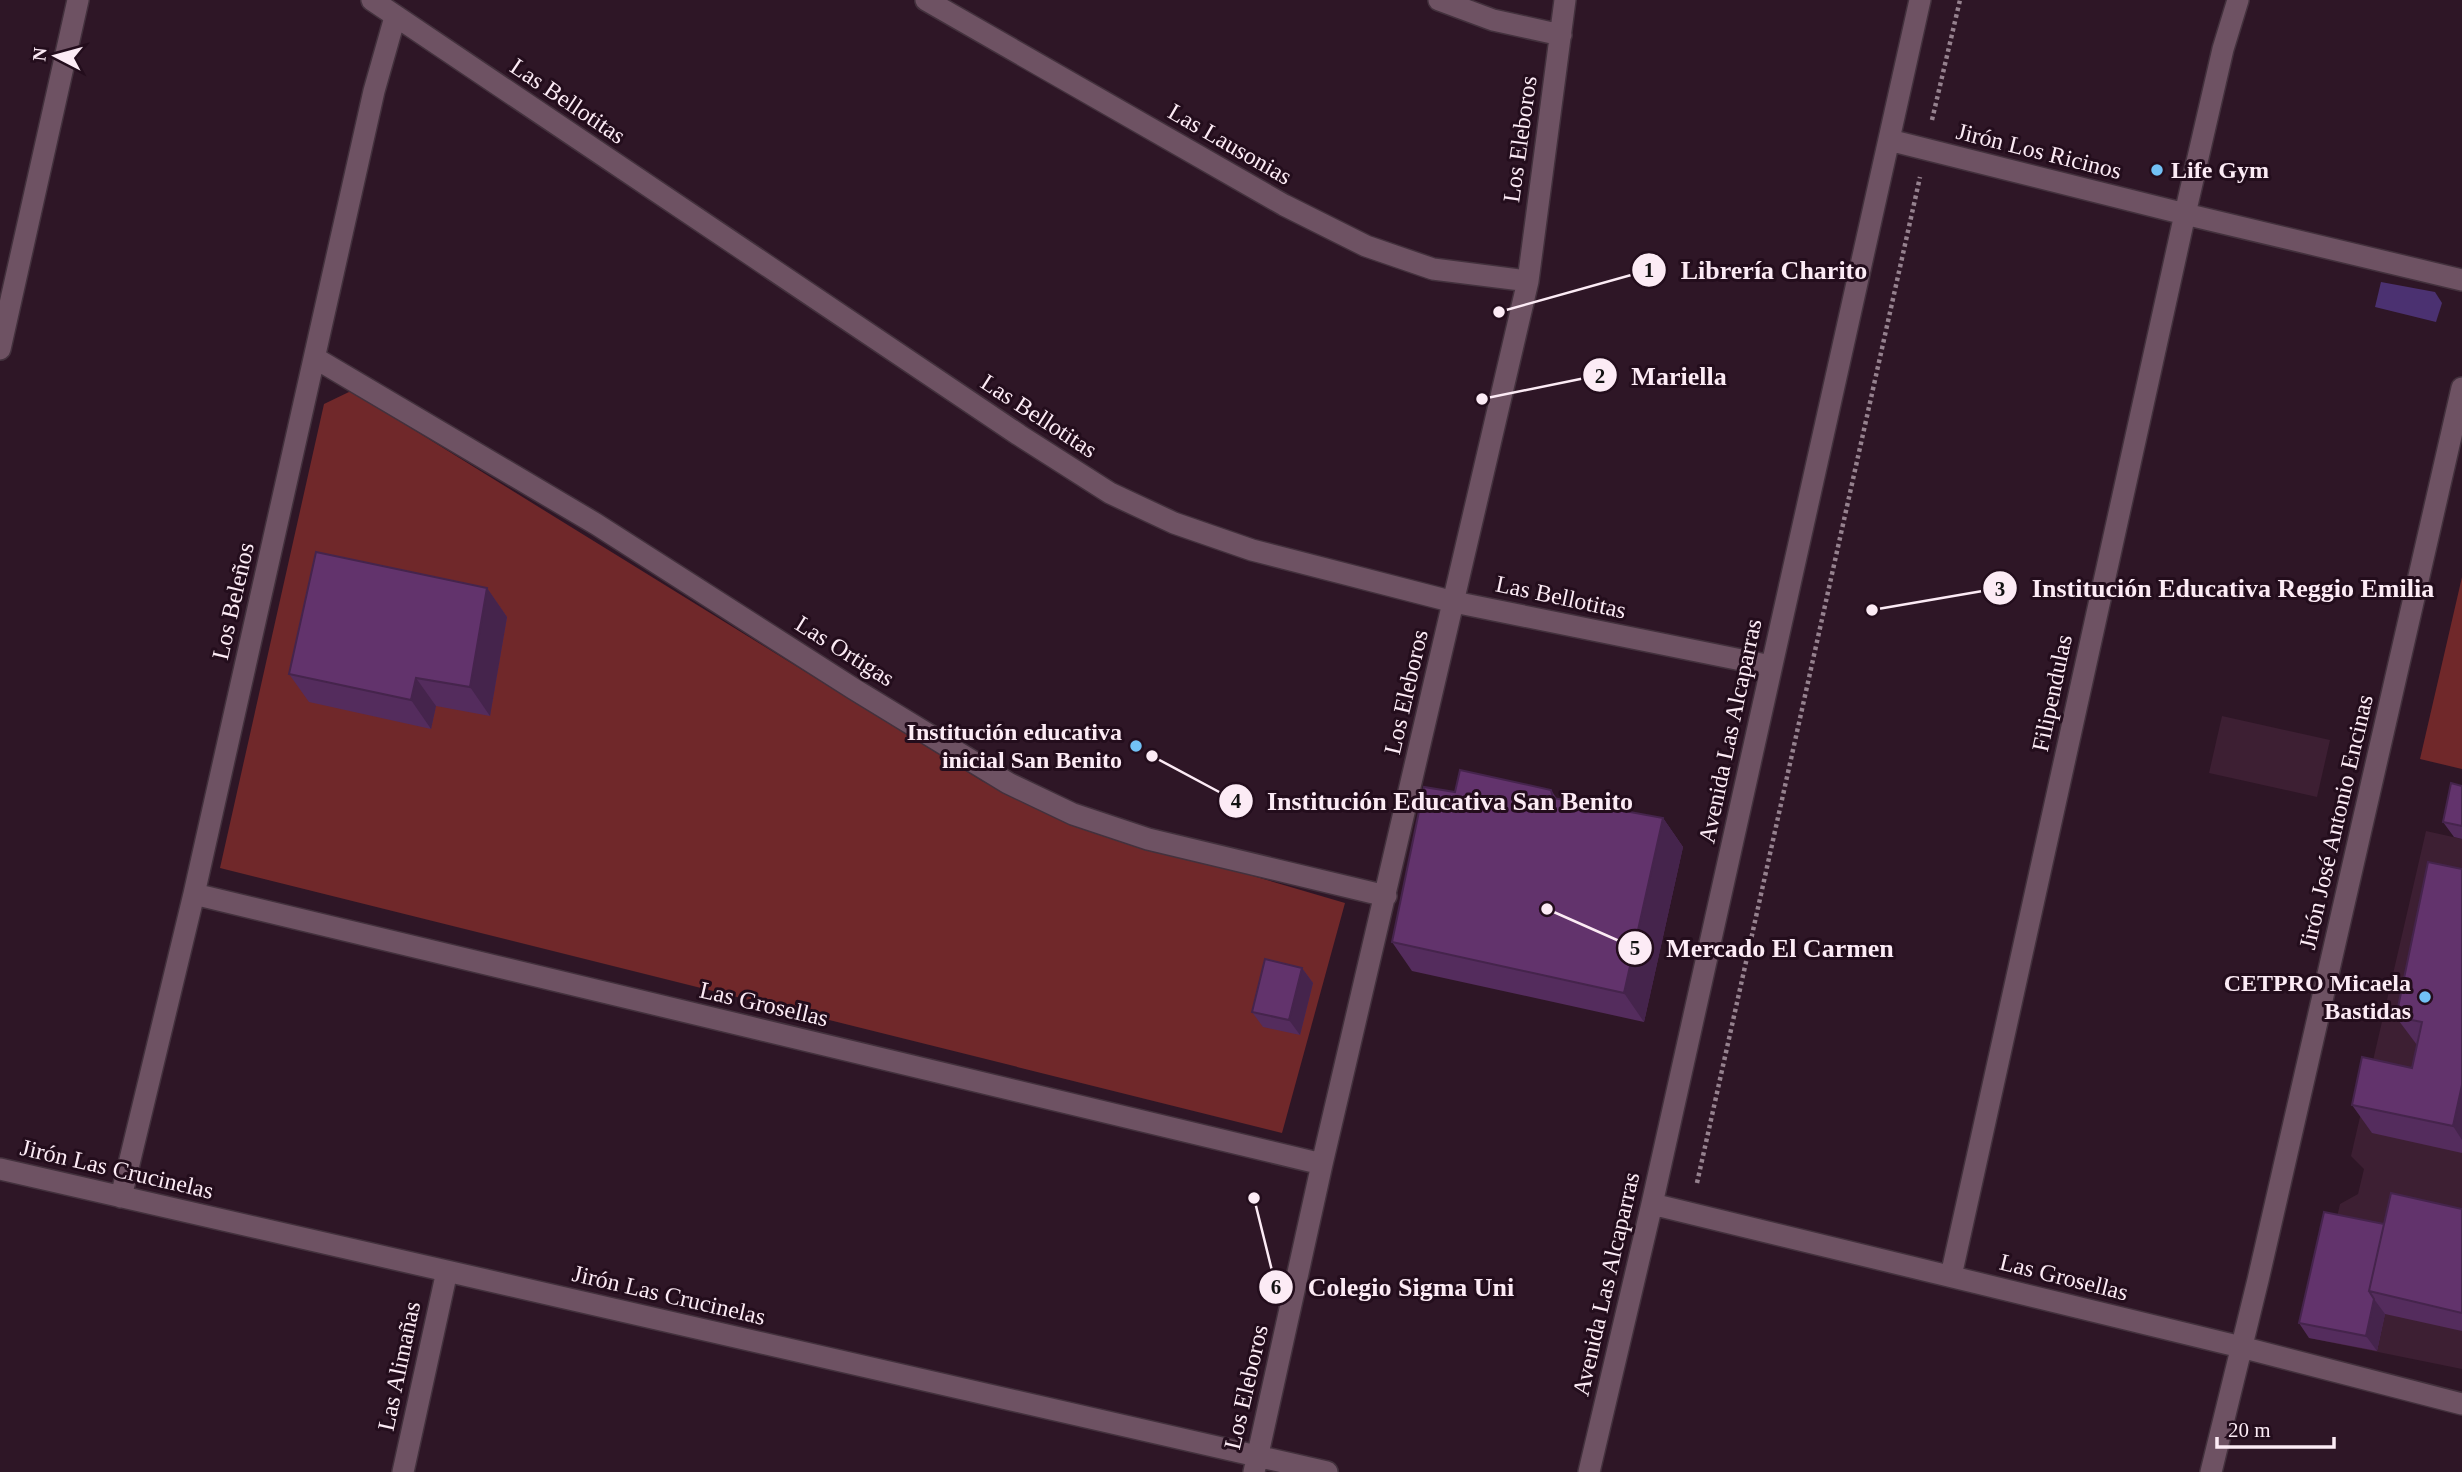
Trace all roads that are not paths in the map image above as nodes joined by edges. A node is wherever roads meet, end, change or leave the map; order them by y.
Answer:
1 (78, 0) edge
2 (372, 0) edge
3 (926, 0) edge
4 (1439, 0) edge
5 (1565, 0) edge
6 (1920, 0) edge
7 (2238, 0) edge
8 (395, 17) junction
9 (1561, 35) junction
10 (1889, 140) junction
11 (2185, 214) junction
12 (2462, 280) edge
13 (1528, 281) junction
14 (0, 349) edge
15 (315, 358) junction
16 (2462, 388) edge
17 (1454, 602) junction
18 (1771, 666) junction
19 (194, 894) junction
20 (1386, 896) junction
21 (1322, 1164) junction
22 (0, 1169) edge
23 (121, 1197) junction
24 (1652, 1205) junction
25 (447, 1271) junction
26 (1951, 1276) junction
27 (2241, 1347) junction
28 (2462, 1404) edge
29 (1255, 1464) edge
30 (403, 1472) edge
31 (1327, 1472) edge
32 (1589, 1472) edge
33 (2211, 1472) edge

1 - 14 street
2 - 8 street, Las Bellotitas
3 - 13 street, Las Lausonias
4 - 9 street
5 - 9 street, Los Eleboros
6 - 10 street, Avenida Las Alcaparras
7 - 11 street, Filipendulas
8 - 15 street, Los Beleños
8 - 17 street, Las Bellotitas
9 - 13 street, Los Eleboros
10 - 11 street, Jirón Los Ricinos
10 - 18 street, Avenida Las Alcaparras
11 - 12 street, Jirón Los Ricinos
11 - 26 street, Filipendulas
13 - 17 street, Los Eleboros
15 - 19 street, Los Beleños
15 - 20 street, Las Ortigas
16 - 27 street, Jirón José Antonio Encinas
17 - 18 street, Las Bellotitas
17 - 20 street, Los Eleboros
18 - 24 street, Avenida Las Alcaparras
19 - 21 street, Las Grosellas
19 - 23 street, Los Beleños
20 - 21 street, Los Eleboros
21 - 29 street, Los Eleboros
22 - 23 street, Jirón Las Crucinelas
23 - 25 street, Jirón Las Crucinelas
24 - 26 street, Las Grosellas
24 - 32 street, Avenida Las Alcaparras
25 - 29 street, Jirón Las Crucinelas
25 - 30 street, Las Alimañas
26 - 27 street, Las Grosellas
27 - 28 street, Las Grosellas
27 - 33 street, Jirón José Antonio Encinas
29 - 31 street, Jirón Las Crucinelas

